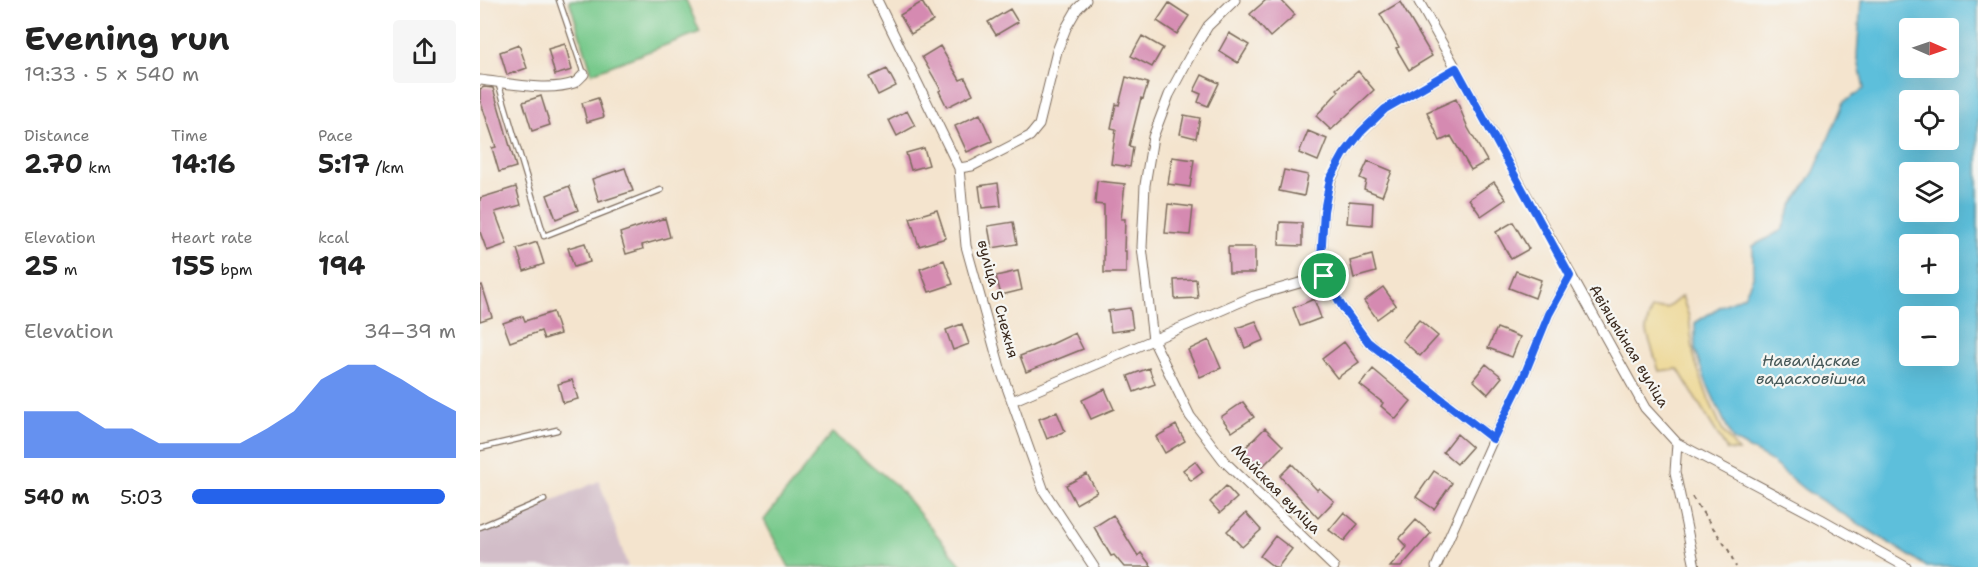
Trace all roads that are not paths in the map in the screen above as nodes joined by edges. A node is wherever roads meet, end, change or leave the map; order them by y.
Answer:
1 (559, 0) edge
2 (1086, 0) edge
3 (1235, 0) edge
4 (1418, 0) edge
5 (881, 2) edge
6 (1456, 68) junction
7 (585, 74) joint
8 (480, 80) edge
9 (498, 82) junction
10 (959, 168) junction
11 (661, 190) dead end
12 (1324, 276) junction
13 (1570, 276) junction
14 (1153, 340) junction
15 (1012, 401) junction
16 (556, 430) dead end
17 (1493, 439) junction
18 (1677, 443) junction
19 (480, 448) edge
20 (544, 500) dead end
21 (480, 527) edge
22 (1094, 567) edge
23 (1334, 567) edge
24 (1436, 567) edge
25 (1695, 567) edge
26 (1906, 567) edge

1 - 7 lane
2 - 10 street
3 - 14 street, Майская вуліца
4 - 6 street, Авіяцыйная вуліца
5 - 10 street, вуліца 5 Снежня
6 - 12 street
6 - 13 street, Авіяцыйная вуліца
7 - 9 street
8 - 9 street
9 - 11 lane
10 - 15 street, вуліца 5 Снежня
12 - 14 street
12 - 17 street
13 - 17 street
13 - 18 street, Авіяцыйная вуліца
14 - 15 street
14 - 23 street, Майская вуліца
15 - 22 street, вуліца 5 Снежня
16 - 19 lane
17 - 24 street
18 - 25 street
18 - 26 street, Авіяцыйная вуліца
20 - 21 lane

